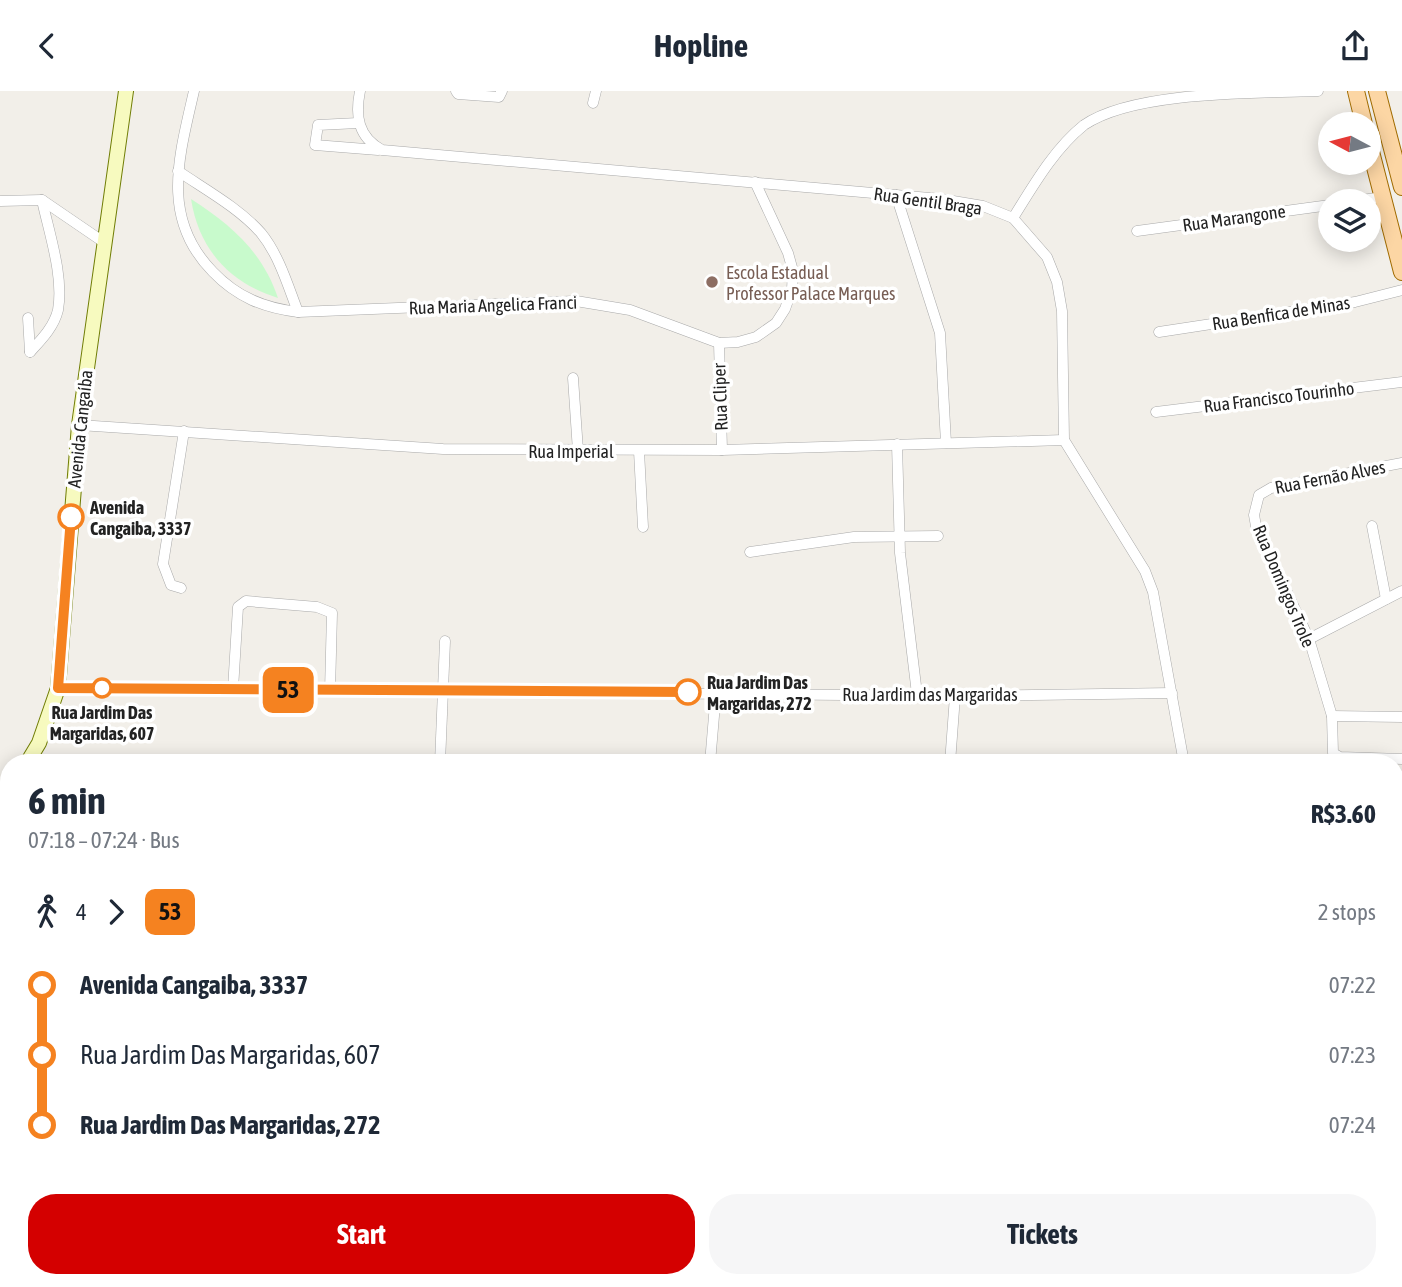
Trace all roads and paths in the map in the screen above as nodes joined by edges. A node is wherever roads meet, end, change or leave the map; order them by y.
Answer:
1 (126, 91) edge
2 (194, 91) edge
3 (360, 91) edge
4 (456, 91) edge
5 (502, 91) edge
6 (596, 91) edge
7 (1318, 91) edge
8 (1356, 91) edge
9 (1377, 91) edge
10 (593, 103) dead end
11 (1361, 112) edge
12 (358, 123) junction
13 (382, 151) junction
14 (178, 171) junction
15 (1377, 175) edge
16 (755, 182) junction
17 (1402, 187) edge
18 (896, 195) junction
19 (1383, 197) joint
20 (42, 199) junction
21 (0, 201) edge
22 (1318, 207) edge
23 (1013, 218) junction
24 (1137, 231) dead end
25 (105, 243) junction
26 (1402, 272) edge
27 (1402, 290) edge
28 (298, 312) junction
29 (28, 318) dead end
30 (1158, 332) dead end
31 (719, 343) junction
32 (573, 379) dead end
33 (1402, 382) edge
34 (1156, 412) dead end
35 (79, 425) junction
36 (184, 431) junction
37 (1064, 440) junction
38 (946, 443) junction
39 (897, 444) junction
40 (722, 450) junction
41 (578, 451) junction
42 (639, 451) junction
43 (1402, 463) edge
44 (1259, 495) joint
45 (1372, 526) dead end
46 (643, 527) dead end
47 (938, 536) dead end
48 (899, 537) junction
49 (750, 551) dead end
50 (181, 588) dead end
51 (1402, 591) edge
52 (1386, 599) junction
53 (1309, 639) junction
54 (444, 641) dead end
55 (58, 688) junction
56 (233, 689) junction
57 (330, 691) junction
58 (440, 692) junction
59 (716, 692) junction
60 (1172, 693) junction
61 (918, 694) junction
62 (955, 696) junction
63 (1332, 716) junction
64 (1402, 716) edge
65 (32, 754) edge
66 (440, 754) edge
67 (711, 754) edge
68 (951, 754) edge
69 (1182, 754) edge
70 (1335, 754) edge

1 - 25 main road, Avenida Cangaíba
2 - 14 street
3 - 12 street
4 - 5 street
6 - 10 street
7 - 23 street
8 - 11 main road
9 - 17 main road
12 - 13 street
12 - 13 street, Rua Gentil Braga
13 - 16 street, Rua Gentil Braga
14 - 28 street
14 - 28 street, Rua Maria Angelica Franci
15 - 19 main road
16 - 18 street, Rua Gentil Braga
16 - 31 street, Rua Maria Angelica Franci
18 - 23 street, Rua Gentil Braga
18 - 38 street
19 - 26 main road
20 - 21 street
20 - 25 street
20 - 29 street
22 - 24 street, Rua Marangone
23 - 37 street, Rua Gentil Braga
25 - 35 main road, Avenida Cangaíba
27 - 30 street, Rua Benfica de Minas
28 - 31 street, Rua Maria Angelica Franci
31 - 40 street, Rua Cliper
32 - 41 street
33 - 34 street, Rua Francisco Tourinho
35 - 36 street, Rua Imperial
35 - 55 main road, Avenida Cangaíba
36 - 41 street, Rua Imperial
36 - 50 street
37 - 38 street, Rua Imperial
37 - 60 street
38 - 39 street, Rua Imperial
39 - 40 street, Rua Imperial
39 - 48 street
40 - 42 street, Rua Imperial
41 - 42 street, Rua Imperial
42 - 46 street
43 - 44 street, Rua Fernão Alves
44 - 53 street, Rua Domingos Trole
45 - 52 street
47 - 48 street
48 - 49 street
48 - 61 street
51 - 52 street
52 - 53 street
53 - 63 street, Rua Domingos Trole
54 - 58 street
55 - 56 street, Rua Jardim das Margaridas
55 - 65 main road, Avenida Cangaíba
56 - 57 street, Rua Jardim das Margaridas
56 - 57 street
57 - 58 street, Rua Jardim das Margaridas
58 - 59 street, Rua Jardim das Margaridas
58 - 66 street
59 - 61 street, Rua Jardim das Margaridas
59 - 67 street
60 - 62 street, Rua Jardim das Margaridas
60 - 69 street
61 - 62 street, Rua Jardim das Margaridas
62 - 68 street
63 - 64 street
63 - 70 street, Rua Domingos Trole

